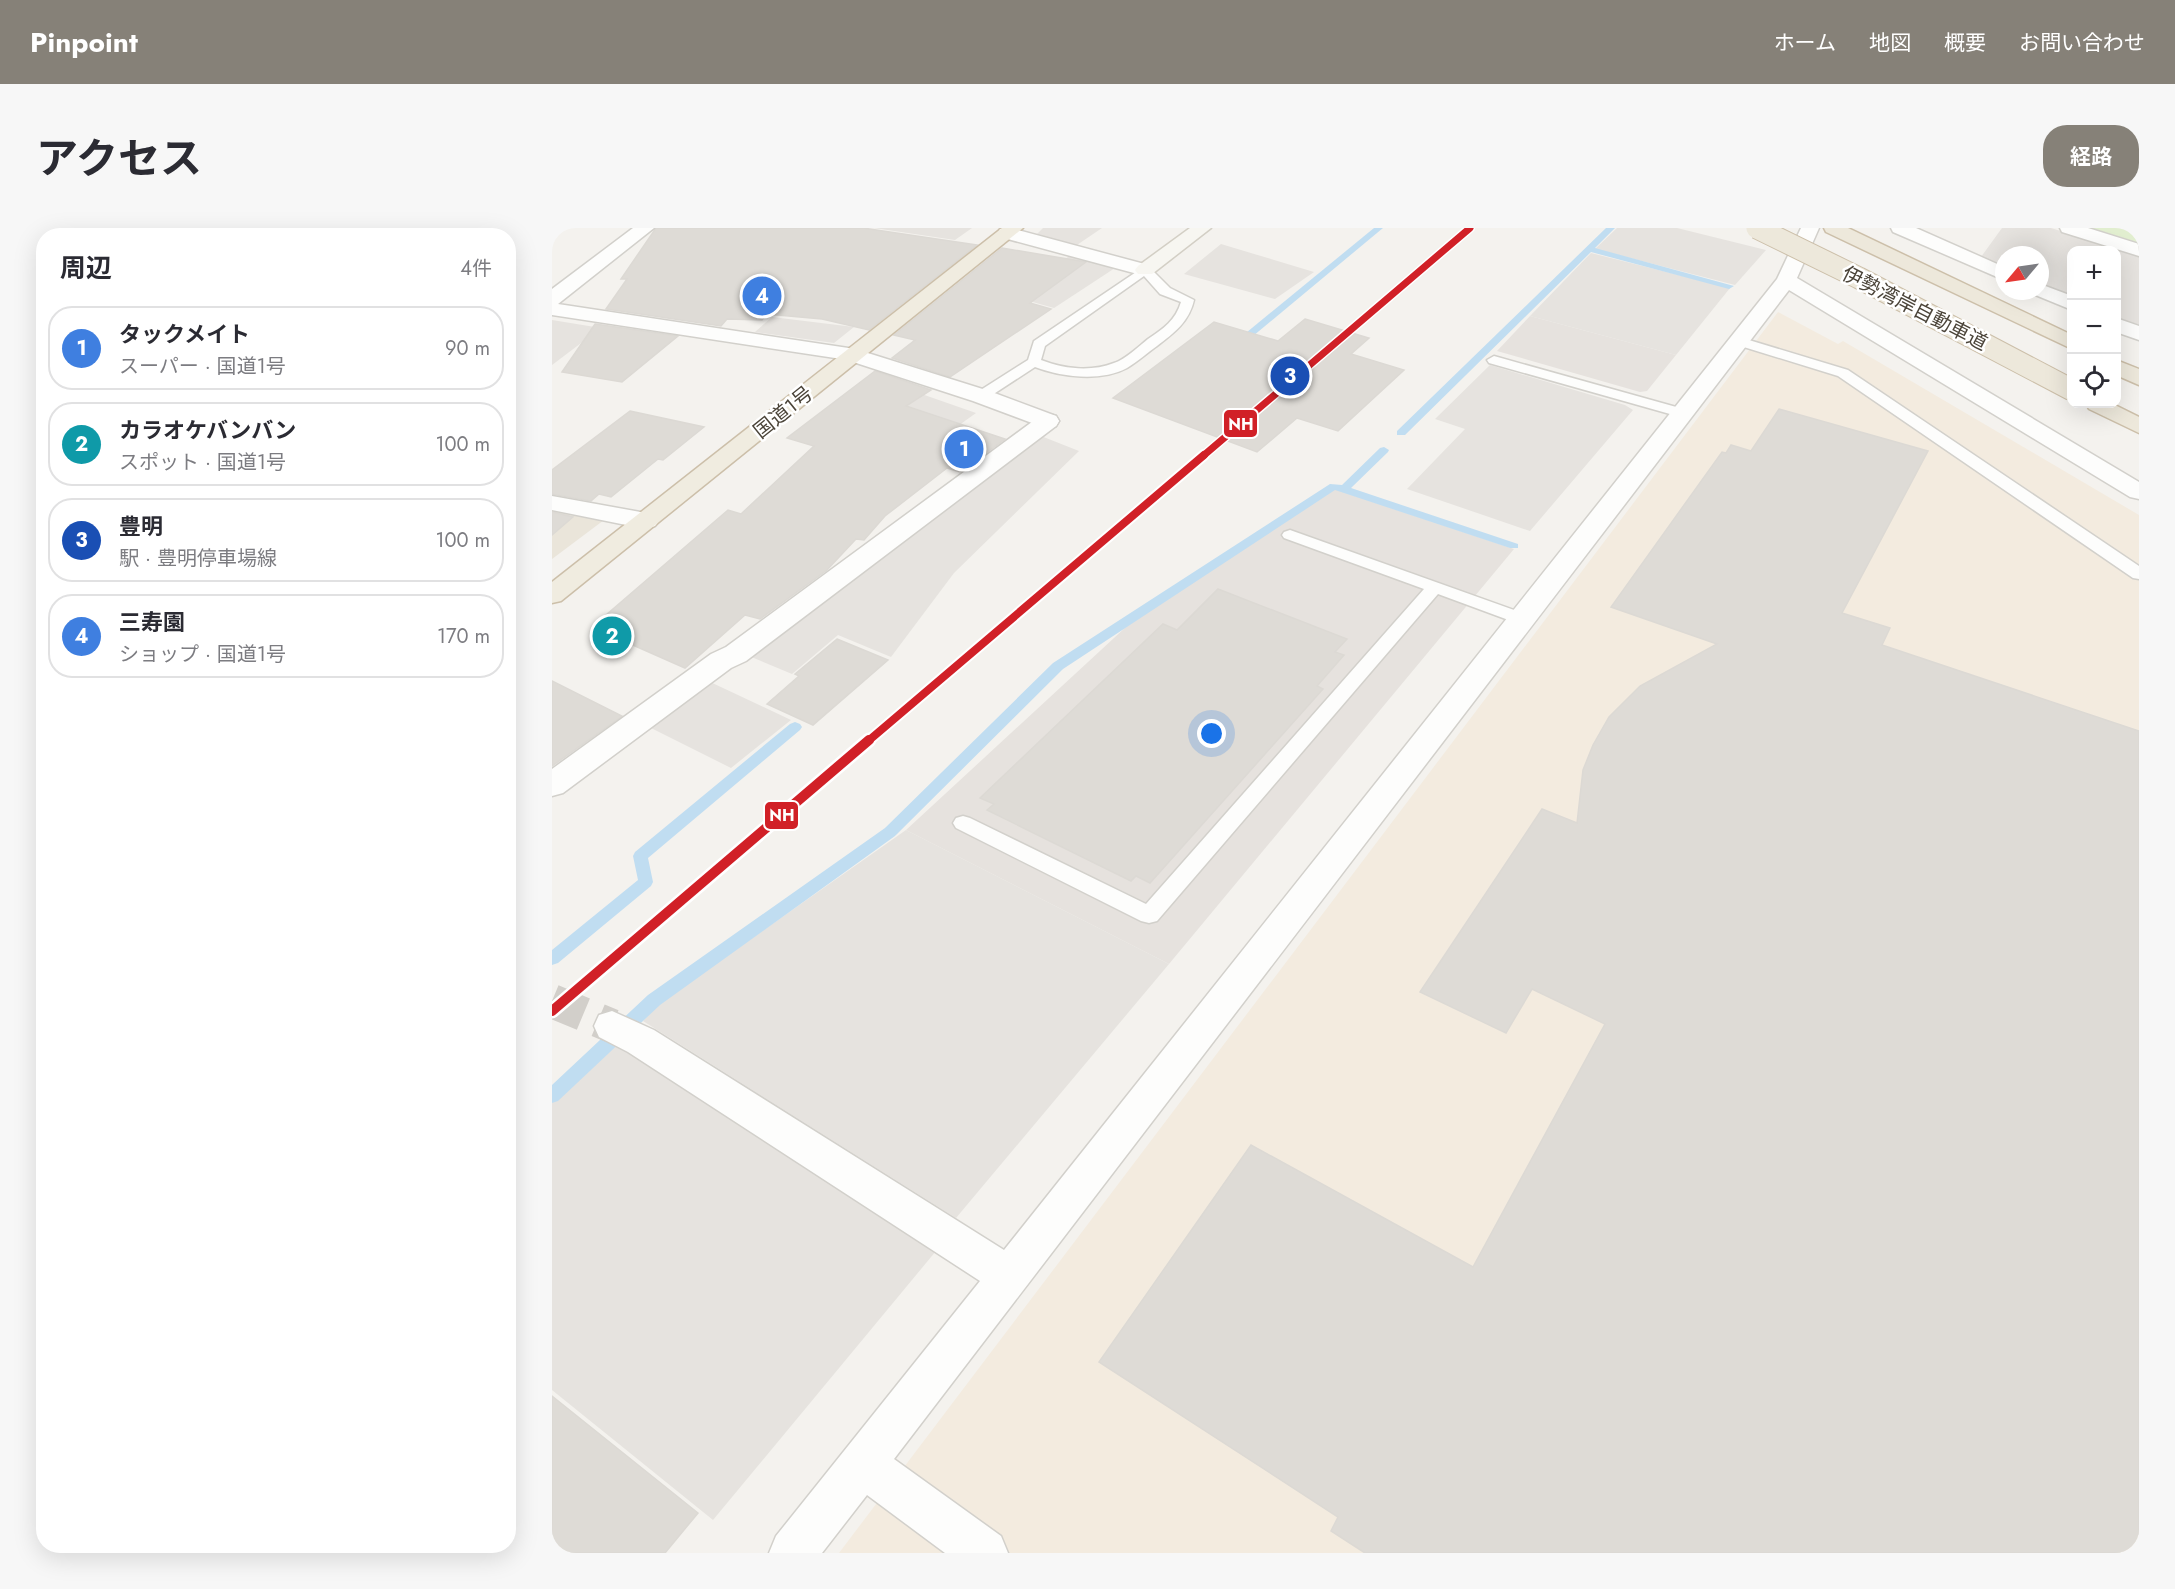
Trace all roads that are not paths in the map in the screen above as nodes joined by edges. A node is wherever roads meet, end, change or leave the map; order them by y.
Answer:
1 (645, 228) edge
2 (1202, 228) edge
3 (1757, 228) edge
4 (1810, 228) edge
5 (1833, 228) edge
6 (1900, 228) edge
7 (2069, 228) edge
8 (1010, 231) edge
9 (2139, 250) edge
10 (1898, 258) junction
11 (1145, 270) junction
12 (1995, 270) edge
13 (1786, 280) junction
14 (2049, 294) edge
15 (552, 299) edge
16 (2067, 302) edge
17 (552, 309) edge
18 (2067, 318) edge
19 (2121, 326) edge
20 (2139, 334) edge
21 (1739, 341) junction
22 (2067, 342) edge
23 (2121, 344) edge
24 (2139, 352) edge
25 (855, 355) junction
26 (1494, 360) dead end
27 (1034, 362) junction
28 (2121, 369) edge
29 (2139, 378) edge
30 (2067, 387) edge
31 (981, 396) junction
32 (2105, 408) edge
33 (1682, 413) junction
34 (2139, 426) edge
35 (2139, 492) edge
36 (552, 503) edge
37 (646, 521) junction
38 (1290, 535) dead end
39 (2139, 574) edge
40 (1434, 588) junction
41 (552, 596) edge
42 (1522, 619) junction
43 (552, 785) edge
44 (963, 823) dead end
45 (626, 1033) tunnel mouth
46 (1009, 1276) junction
47 (862, 1464) junction
48 (793, 1553) edge
49 (984, 1553) edge

1 - 15 street
2 - 11 main road
3 - 30 highway, 伊勢湾岸自動車道, bridge
4 - 13 street
5 - 10 highway, 伊勢湾岸自動車道
6 - 12 street
7 - 9 street
8 - 11 street
8 - 25 highway, 国道1号
10 - 18 highway
10 - 22 highway, 伊勢湾岸自動車道
11 - 27 lane
11 - 27 lane
13 - 21 street
13 - 35 street
14 - 16 street
17 - 25 street
19 - 20 street
21 - 33 street
21 - 39 lane
23 - 24 highway
25 - 31 street
25 - 37 highway, 国道1号
26 - 33 lane
27 - 31 lane
28 - 29 highway
31 - 43 street
32 - 34 highway
33 - 42 street
36 - 37 street
37 - 41 highway, 国道1号
38 - 40 lane
40 - 42 lane
40 - 44 lane
42 - 46 street
45 - 46 street
46 - 47 street
47 - 48 street
47 - 49 street

